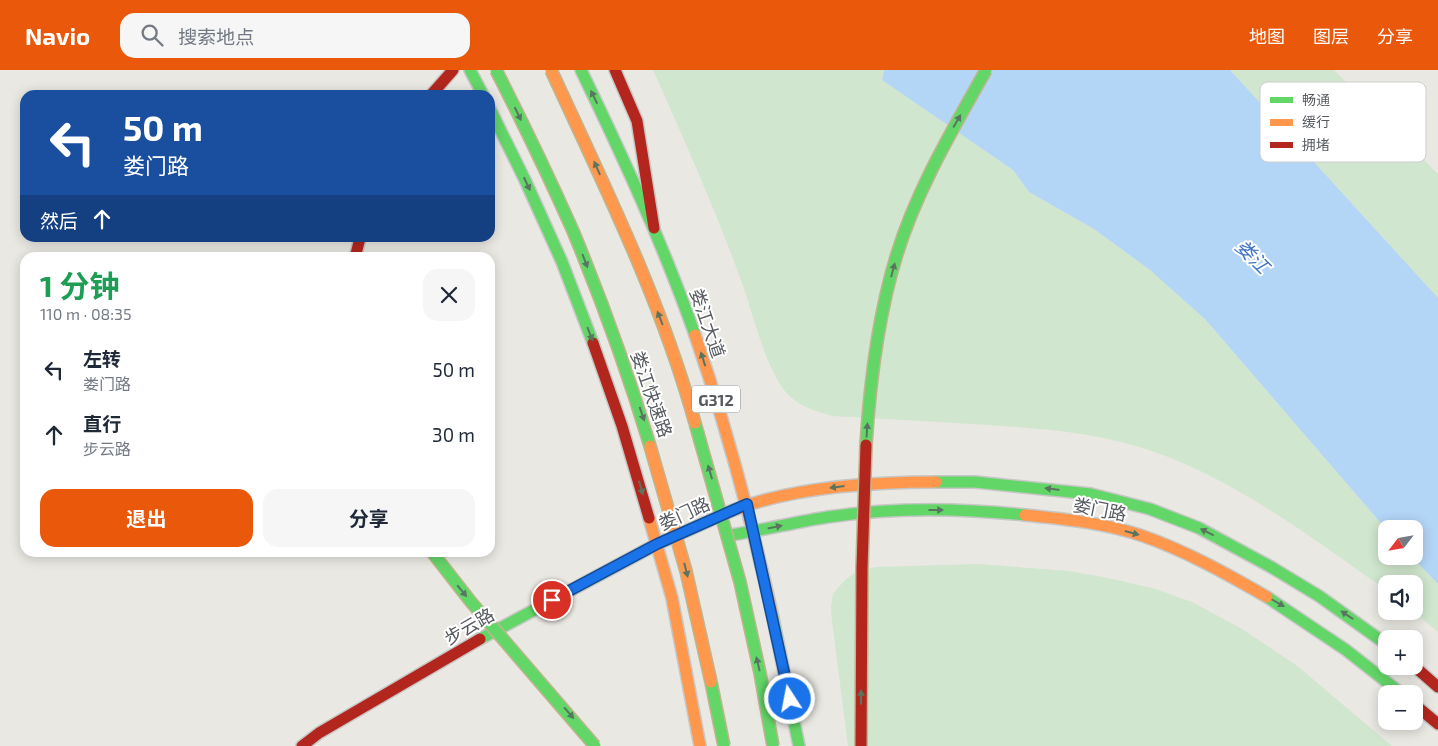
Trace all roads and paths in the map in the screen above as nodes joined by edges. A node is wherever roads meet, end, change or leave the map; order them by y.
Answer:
1 (453, 70) edge
2 (470, 70) edge
3 (496, 70) edge
4 (551, 70) edge
5 (581, 70) edge
6 (615, 70) edge
7 (986, 70) edge
8 (435, 90) edge
9 (480, 90) edge
10 (495, 119) edge
11 (654, 228) junction
12 (747, 504) junction
13 (753, 532) junction
14 (715, 537) dead end
15 (696, 539) dead end
16 (657, 544) junction
17 (436, 557) edge
18 (1378, 638) edge
19 (1423, 674) edge
20 (1391, 685) edge
21 (1438, 687) edge
22 (1423, 712) edge
23 (1438, 724) edge
24 (302, 746) edge
25 (595, 746) edge
26 (700, 746) edge
27 (724, 746) edge
28 (773, 746) edge
29 (799, 746) edge
30 (861, 746) edge

1 - 8 main road
2 - 9 main road
3 -> 27 main road, 娄江快速路, bridge
28 -> 4 main road, 娄江快速路, bridge
11 -> 5 main road, 娄江大道 / G312
6 - 11 main road
30 -> 7 main road, bridge
10 -> 16 main road
12 -> 11 main road, 娄江大道 / G312
12 - 13 main road, 娄江大道 / G312
12 - 16 main road, 娄门路
18 -> 12 main road, 娄门路
13 - 14 main road, 娄门路
13 -> 20 main road, 娄门路
13 - 29 main road, 娄江大道 / G312
15 - 16 main road, 娄门路
16 - 24 main road, 步云路
16 - 26 main road
17 -> 25 main road, bridge
19 - 21 main road
22 - 23 main road

